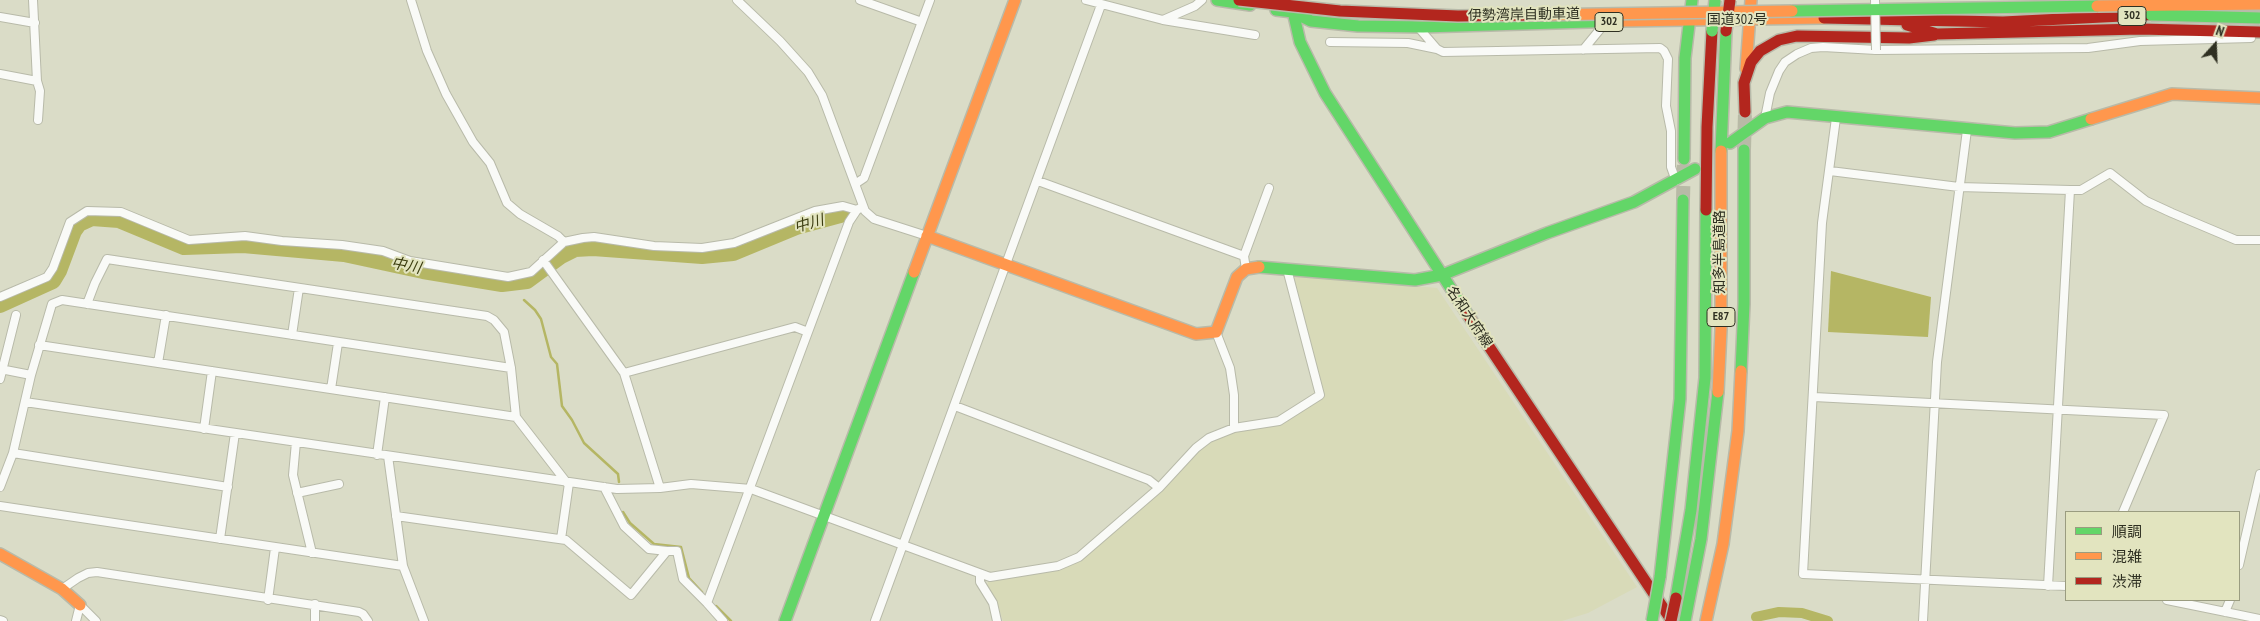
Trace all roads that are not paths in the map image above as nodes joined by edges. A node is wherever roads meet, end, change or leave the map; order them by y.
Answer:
1 (33, 0) edge
2 (411, 0) edge
3 (737, 0) edge
4 (860, 0) edge
5 (930, 0) edge
6 (1015, 0) edge
7 (1086, 0) edge
8 (1202, 0) edge
9 (1217, 0) edge
10 (1239, 0) edge
11 (1290, 0) edge
12 (1692, 0) edge
13 (1715, 0) edge
14 (1730, 0) edge
15 (1752, 0) edge
16 (1875, 0) edge
17 (2260, 4) edge
18 (1101, 5) junction
19 (1993, 8) junction
20 (1293, 12) junction
21 (2260, 16) edge
22 (0, 17) edge
23 (1164, 20) junction
24 (1690, 20) junction
25 (1750, 20) junction
26 (1890, 20) junction
27 (922, 22) junction
28 (1606, 22) junction
29 (35, 23) junction
30 (1418, 27) junction
31 (2260, 32) edge
32 (1937, 34) junction
33 (1256, 35) dead end
34 (2260, 38) edge
35 (1330, 42) dead end
36 (1437, 50) junction
37 (1583, 50) junction
38 (1876, 50) junction
39 (0, 74) edge
40 (37, 81) junction
41 (1744, 83) junction
42 (2260, 98) edge
43 (1745, 112) tunnel mouth
44 (1765, 118) junction
45 (1836, 118) junction
46 (38, 120) dead end
47 (1967, 130) junction
48 (1730, 143) dead end
49 (1744, 150) tunnel mouth
50 (1684, 159) tunnel mouth
51 (1694, 170) dead end
52 (1830, 171) junction
53 (1038, 181) junction
54 (1676, 181) junction
55 (855, 184) junction
56 (1269, 188) dead end
57 (1959, 188) junction
58 (2070, 190) junction
59 (1683, 200) tunnel mouth
60 (860, 208) junction
61 (927, 236) junction
62 (2260, 240) edge
63 (564, 242) junction
64 (1244, 256) junction
65 (543, 260) junction
66 (1006, 266) junction
67 (1246, 269) junction
68 (1287, 269) junction
69 (1442, 275) junction
70 (299, 288) junction
71 (0, 297) edge
72 (87, 304) junction
73 (16, 315) dead end
74 (166, 315) junction
75 (808, 332) junction
76 (1216, 332) junction
77 (292, 335) junction
78 (338, 343) junction
79 (39, 345) junction
80 (158, 363) junction
81 (510, 368) junction
82 (1, 370) edge
83 (212, 371) junction
84 (624, 373) junction
85 (31, 375) junction
86 (0, 379) edge
87 (331, 388) junction
88 (385, 397) junction
89 (1814, 397) junction
90 (25, 402) junction
91 (1936, 403) junction
92 (955, 406) junction
93 (2058, 408) junction
94 (516, 417) junction
95 (1234, 428) junction
96 (204, 429) junction
97 (235, 433) junction
98 (296, 442) junction
99 (13, 454) junction
100 (377, 454) junction
101 (388, 456) junction
102 (2260, 474) edge
103 (568, 483) junction
104 (339, 484) dead end
105 (228, 486) junction
106 (604, 487) junction
107 (0, 488) edge
108 (660, 488) junction
109 (1159, 488) junction
110 (751, 489) junction
111 (297, 492) junction
112 (0, 506) edge
113 (2123, 511) edge
114 (396, 516) junction
115 (824, 516) junction
116 (220, 539) junction
117 (561, 539) junction
118 (903, 544) junction
119 (275, 548) junction
120 (667, 551) junction
121 (312, 553) junction
122 (0, 554) edge
123 (2240, 561) edge
124 (403, 566) junction
125 (980, 574) junction
126 (1926, 579) junction
127 (2048, 586) junction
128 (2065, 586) edge
129 (62, 590) junction
130 (268, 600) junction
131 (2172, 601) edge
132 (2230, 601) edge
133 (707, 603) junction
134 (314, 604) junction
135 (80, 605) junction
136 (2225, 612) junction
137 (2260, 619) edge
138 (878, 620) edge
139 (76, 621) edge
140 (96, 621) edge
141 (315, 621) edge
142 (368, 621) edge
143 (424, 621) edge
144 (723, 621) edge
145 (785, 621) edge
146 (997, 621) edge
147 (1652, 621) edge
148 (1672, 621) edge
149 (1685, 621) edge
150 (1706, 621) edge
151 (1922, 621) edge

1 - 29 street
2 - 63 street
3 - 55 street
4 - 27 street
5 - 27 street
6 - 61 main road
7 - 18 street
8 - 23 street
9 - 20 main road, 国道302号 / 302
10 - 19 main road, 伊勢湾岸自動車道, bridge
11 - 20 main road, 名和大府線
12 - 24 main road
13 - 148 main road, 知多半島道路 / E87, bridge
14 - 149 main road, 知多半島道路 / E87, bridge
15 - 25 main road
16 - 38 street, bridge
17 - 19 main road, 伊勢湾岸自動車道, bridge
18 - 23 street
18 - 53 street
19 - 21 main road, bridge
20 - 30 main road, 国道302号 / 302
20 - 69 main road, 名和大府線
21 - 26 main road, 国道302号 / 302
22 - 29 street
23 - 33 street
24 - 25 main road, 国道302号 / 302
24 - 28 main road, 国道302号 / 302
24 - 50 main road
25 - 26 main road, 国道302号 / 302
25 - 41 main road
26 - 32 main road
27 - 55 street
28 - 30 main road, 国道302号 / 302
28 - 37 street
29 - 40 street
30 - 36 street
31 - 32 main road
32 - 41 main road
34 - 38 street
35 - 36 street
36 - 37 street
37 - 54 street
38 - 44 street
39 - 40 street
40 - 46 street
41 - 43 main road
42 - 47 main road
44 - 45 main road
44 - 48 main road
45 - 47 main road
45 - 52 street
47 - 57 street
49 - 150 main road
51 - 54 main road
52 - 57 street
52 - 89 street
53 - 64 street
53 - 66 street
54 - 69 main road
55 - 60 street
56 - 64 street
57 - 58 street
57 - 91 street
58 - 62 street
58 - 93 street
59 - 147 main road, bridge
60 - 61 street
60 - 63 street
60 - 75 street
61 - 66 main road
61 - 115 main road
63 - 65 street
64 - 67 street
65 - 71 street
65 - 84 street
66 - 76 main road
66 - 92 street
67 - 68 main road
67 - 76 main road
68 - 69 main road
68 - 95 street
69 - 148 main road, 名和大府線
70 - 72 street
70 - 77 street
70 - 81 street
72 - 74 street
72 - 79 street
73 - 82 street
74 - 77 street
74 - 80 street
75 - 84 street
75 - 110 street
76 - 95 street
77 - 78 street
78 - 81 street
78 - 87 street
79 - 80 street
79 - 85 street
80 - 83 street
81 - 94 street
82 - 85 street
82 - 86 street
83 - 87 street
83 - 96 street
84 - 108 street
85 - 90 street
87 - 88 street
88 - 94 street
88 - 100 street
89 - 91 street
89 - 126 street
90 - 96 street
90 - 99 street
91 - 93 street
91 - 126 street
92 - 109 street
92 - 118 street
93 - 113 street
93 - 127 street
94 - 103 street
95 - 109 street
96 - 97 street
97 - 98 street
97 - 105 street
98 - 100 street
98 - 111 street
99 - 105 street
99 - 107 street
100 - 101 street
101 - 103 street
101 - 114 street
102 - 123 street
103 - 106 street
103 - 117 street
104 - 111 street
105 - 116 street
106 - 108 street
106 - 120 street
108 - 110 street
109 - 125 street
110 - 115 street
110 - 133 street
111 - 121 street
112 - 116 street
114 - 117 street
114 - 124 street
115 - 118 street
115 - 145 main road
116 - 119 street
117 - 120 street
118 - 125 street
118 - 138 street
119 - 121 street
119 - 130 street
120 - 133 street
121 - 124 street
122 - 129 main road
124 - 143 street
125 - 146 street
126 - 127 street
126 - 151 street
127 - 128 street
129 - 130 street
129 - 135 main road
130 - 134 street
131 - 136 street
132 - 136 street
133 - 144 street
134 - 141 street
134 - 142 street
135 - 139 street
135 - 140 street
136 - 137 street

